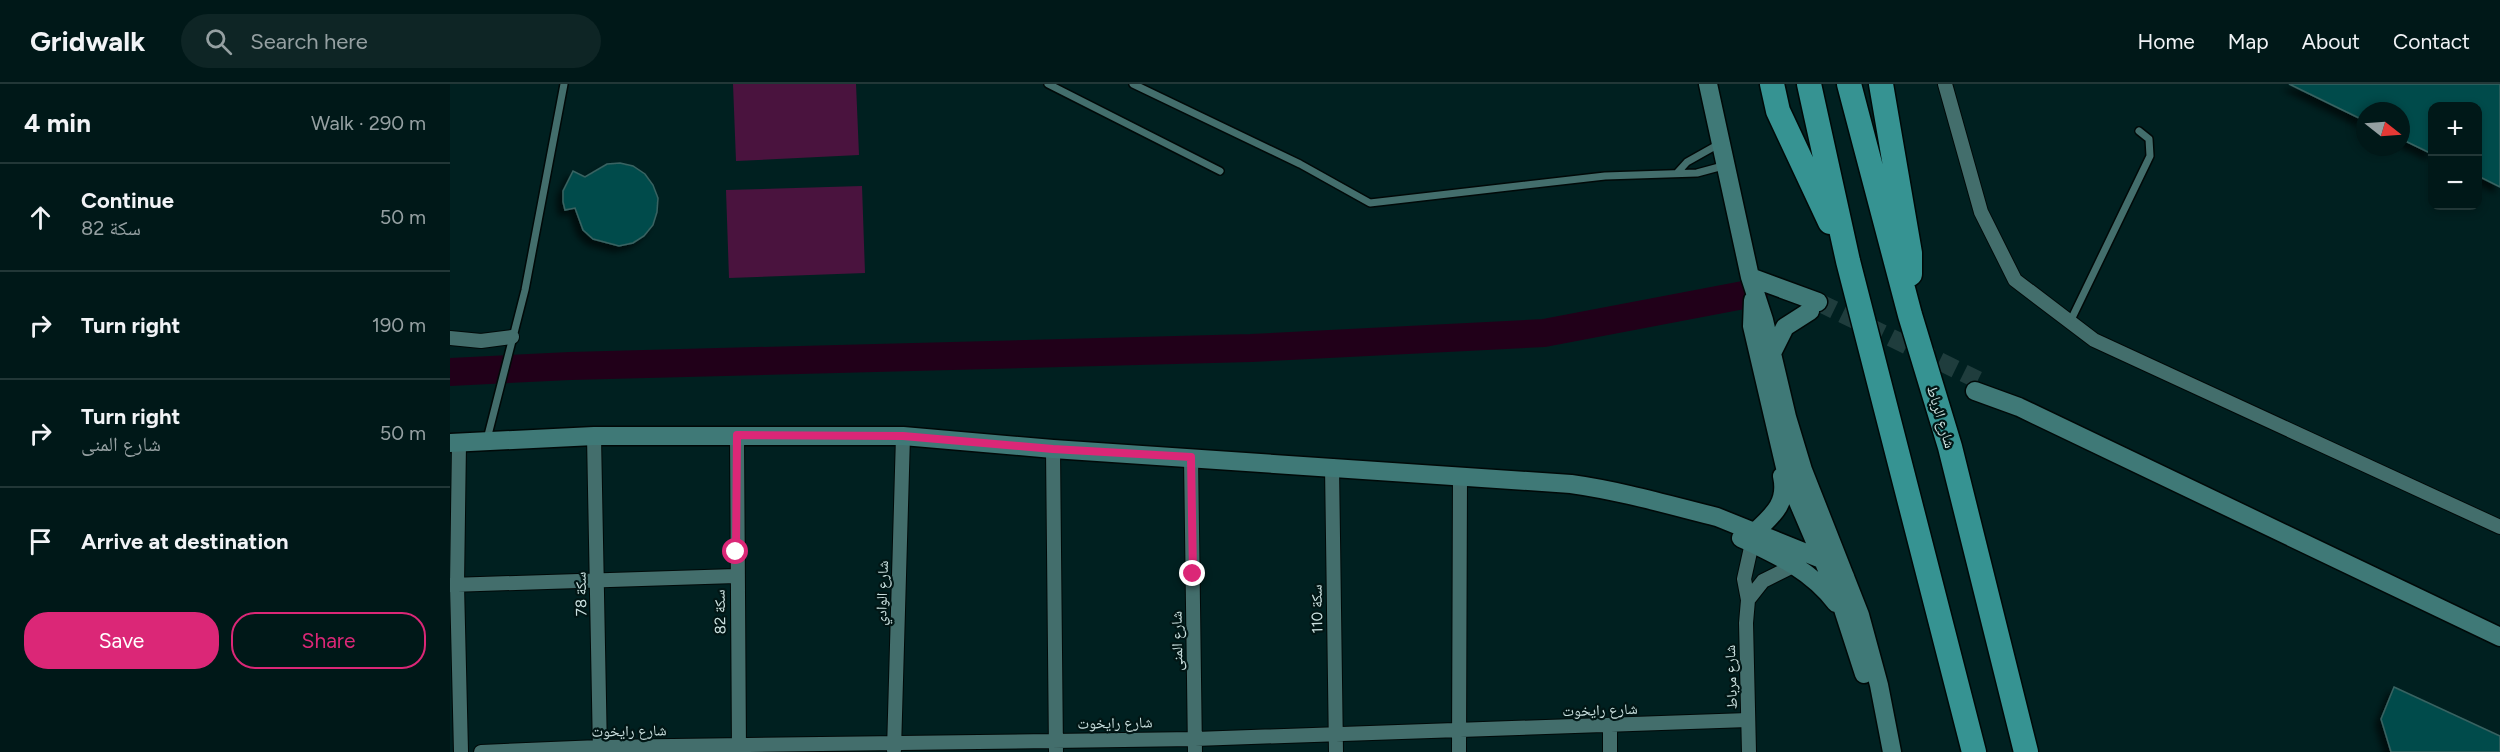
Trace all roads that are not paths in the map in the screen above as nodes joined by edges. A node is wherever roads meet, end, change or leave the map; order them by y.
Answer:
1 (564, 84) edge
2 (1048, 84) edge
3 (1133, 84) edge
4 (1708, 84) edge
5 (1772, 84) edge
6 (1809, 84) edge
7 (1849, 84) edge
8 (1881, 84) edge
9 (1945, 84) edge
10 (2139, 131) dead end
11 (1720, 143) junction
12 (1725, 165) junction
13 (1220, 171) dead end
14 (1677, 173) junction
15 (1848, 261) junction
16 (1752, 285) junction
17 (1910, 315) junction
18 (2070, 322) junction
19 (512, 337) junction
20 (450, 338) edge
21 (1772, 353) junction
22 (1976, 386) tunnel mouth
23 (737, 435) junction
24 (594, 436) junction
25 (903, 436) junction
26 (486, 442) junction
27 (454, 443) edge
28 (1053, 449) junction
29 (1781, 454) junction
30 (1191, 457) junction
31 (1332, 466) junction
32 (1460, 476) junction
33 (2500, 527) edge
34 (1753, 537) junction
35 (1830, 539) junction
36 (1821, 559) junction
37 (1795, 565) junction
38 (736, 576) junction
39 (1845, 576) junction
40 (597, 578) junction
41 (453, 585) edge
42 (1748, 600) junction
43 (1847, 621) junction
44 (2500, 637) edge
45 (1748, 720) junction
46 (1610, 726) junction
47 (1459, 730) junction
48 (1336, 734) junction
49 (1195, 745) edge
50 (1056, 746) edge
51 (893, 747) edge
52 (739, 749) edge
53 (600, 750) edge
54 (461, 752) edge
55 (481, 752) edge
56 (1336, 752) edge
57 (1460, 752) edge
58 (1610, 752) edge
59 (1749, 752) edge
60 (1881, 752) edge
61 (1892, 752) edge
62 (1974, 752) edge
63 (2026, 752) edge

1 - 19 lane
2 - 13 lane
3 - 14 lane
4 - 11 street
5 - 15 highway
6 - 15 highway
7 - 17 highway, شارع الرباط
8 - 17 highway
9 - 18 street
10 - 18 lane
11 - 12 street
11 - 14 lane
12 - 14 lane
12 - 16 street
15 - 62 highway
16 - 21 street
16 - 21 street
16 - 29 street
17 - 63 highway, شارع الرباط
18 - 33 street
19 - 20 street
19 - 26 lane
21 - 35 street
22 - 44 street
23 - 24 street
23 - 25 street
23 - 38 street, سكة 82
24 - 26 street
24 - 40 street, سكة 78
25 - 28 street
25 - 51 street, شارع الوادي
26 - 27 street
27 - 41 street
28 - 30 street
28 - 50 street
29 - 34 street
29 - 36 street
30 - 31 street
30 - 49 street, شارع المنى
31 - 32 street
31 - 48 street, سكة 110
32 - 34 street
32 - 47 street
34 - 36 street
34 - 37 street
34 - 42 street, شارع مرباط
35 - 36 street
35 - 39 street
36 - 37 street
36 - 39 street
36 - 43 street
37 - 42 street
37 - 43 street
38 - 40 street
38 - 52 street, سكة 82
39 - 61 street
40 - 41 street
40 - 53 street, سكة 78
41 - 54 street
42 - 45 street, شارع مرباط
43 - 60 street
45 - 46 street, شارع رايخوت
45 - 59 street, شارع مرباط
46 - 47 street, شارع رايخوت
46 - 58 street
47 - 48 street, شارع رايخوت
47 - 57 street
48 - 49 street, شارع رايخوت
48 - 56 street, سكة 110
49 - 50 street, شارع رايخوت
50 - 51 street, شارع رايخوت
51 - 52 street, شارع رايخوت
52 - 53 street, شارع رايخوت
53 - 55 street, شارع رايخوت

